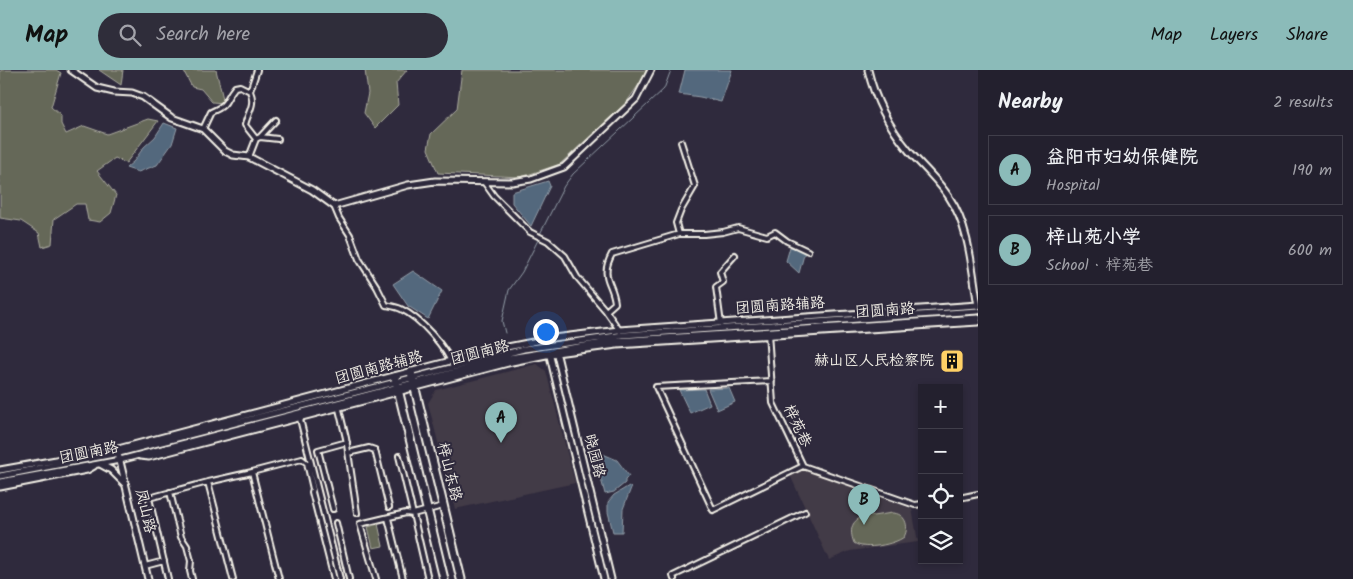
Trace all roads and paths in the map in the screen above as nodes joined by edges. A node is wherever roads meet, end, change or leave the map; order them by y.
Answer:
1 (71, 70) edge
2 (257, 70) edge
3 (651, 70) edge
4 (868, 70) edge
5 (250, 91) junction
6 (276, 120) dead end
7 (203, 129) junction
8 (258, 138) junction
9 (278, 139) dead end
10 (682, 142) dead end
11 (249, 157) junction
12 (484, 182) junction
13 (334, 206) junction
14 (679, 234) junction
15 (808, 251) dead end
16 (735, 256) dead end
17 (978, 306) edge
18 (606, 311) junction
19 (978, 311) edge
20 (978, 318) edge
21 (721, 322) junction
22 (978, 322) edge
23 (722, 329) junction
24 (621, 332) junction
25 (768, 333) junction
26 (555, 346) junction
27 (548, 347) junction
28 (500, 360) junction
29 (512, 362) junction
30 (452, 365) junction
31 (413, 380) junction
32 (772, 381) junction
33 (397, 385) junction
34 (338, 405) junction
35 (299, 416) junction
36 (347, 442) junction
37 (118, 451) junction
38 (348, 453) junction
39 (399, 456) dead end
40 (120, 460) junction
41 (99, 464) junction
42 (803, 466) junction
43 (0, 470) edge
44 (252, 472) junction
45 (0, 476) edge
46 (0, 482) edge
47 (208, 482) junction
48 (126, 485) junction
49 (0, 487) edge
50 (170, 492) junction
51 (978, 494) edge
52 (963, 497) edge
53 (918, 505) edge
54 (443, 506) junction
55 (389, 507) dead end
56 (333, 509) dead end
57 (427, 510) junction
58 (805, 512) dead end
59 (357, 513) dead end
60 (413, 514) junction
61 (388, 518) junction
62 (336, 523) dead end
63 (164, 561) junction
64 (145, 566) junction
65 (148, 579) edge
66 (168, 579) edge
67 (192, 579) edge
68 (233, 579) edge
69 (279, 579) edge
70 (334, 579) edge
71 (340, 579) edge
72 (348, 579) edge
73 (376, 579) edge
74 (403, 579) edge
75 (428, 579) edge
76 (444, 579) edge
77 (461, 579) edge
78 (604, 579) edge
79 (611, 579) edge
80 (674, 579) edge

1 - 7 street
2 - 5 street
3 - 12 street
4 - 17 street
5 - 7 street
5 - 8 street
6 - 8 street
7 - 11 street
8 - 9 street
8 - 11 street
10 - 14 street
11 - 13 street
12 - 13 street
12 - 18 street
13 - 30 street
14 - 15 street
14 - 18 street
16 - 21 street
17 - 21 street, 团圆南路辅路
18 - 24 street
19 - 23 street, 团圆南路
20 - 25 street, 团圆南路
21 - 23 street
21 - 24 street, 团圆南路辅路
22 - 25 street, 团圆南路辅路
23 - 24 street, 团圆南路
24 - 26 street, 团圆南路
25 - 26 street, 团圆南路
25 - 32 street, 梓苑巷
26 - 27 street, 团圆南路
26 - 27 street, 团圆南路辅路
26 - 79 street, 晓园路
27 - 28 street, 团圆南路
27 - 29 street, 团圆南路辅路
27 - 30 street, 团圆南路辅路
27 - 78 street, 晓园路
28 - 29 street
28 - 31 street, 团圆南路
29 - 31 street, 团圆南路辅路
30 - 31 street, 团圆南路
31 - 33 street, 团圆南路辅路
31 - 33 street, 团圆南路
31 - 54 highway, 梓山东路
32 - 42 street, 梓苑巷
32 - 42 street
33 - 34 street, 团圆南路
33 - 37 street, 团圆南路辅路
33 - 57 highway, 梓山东路
34 - 35 street, 团圆南路
34 - 36 street
35 - 40 street, 团圆南路
35 - 71 street
36 - 38 street
36 - 56 street
37 - 40 street, 凤山路
37 - 43 street, 团圆南路辅路
37 - 45 street, 团圆南路
38 - 55 street
38 - 59 street
39 - 60 street
40 - 41 street, 团圆南路
40 - 48 street, 凤山路
41 - 46 street, 团圆南路
41 - 48 street
41 - 49 street
42 - 53 street, 梓苑巷
44 - 47 street
44 - 69 street
44 - 70 street
47 - 50 street
47 - 68 street
48 - 64 street, 凤山路
50 - 63 street
50 - 67 street
51 - 52 street
54 - 57 street
54 - 77 highway, 梓山东路
57 - 60 street
57 - 76 highway, 梓山东路
58 - 80 street
60 - 61 street
60 - 75 street
61 - 73 street
61 - 74 street
62 - 72 street
63 - 64 street
63 - 66 street
64 - 65 street, 凤山路

